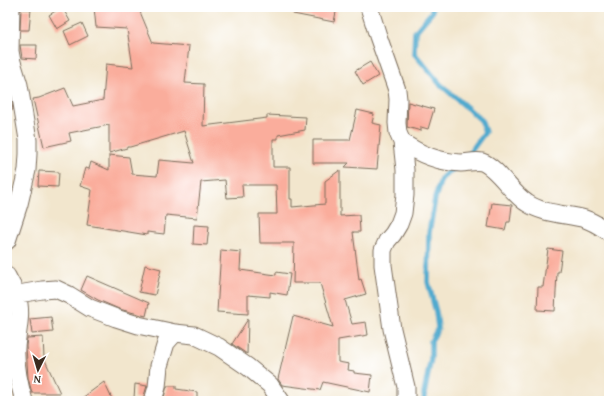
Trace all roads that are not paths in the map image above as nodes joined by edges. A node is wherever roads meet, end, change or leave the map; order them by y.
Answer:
1 (11, 7) edge
2 (369, 7) edge
3 (402, 142) junction
4 (609, 232) edge
5 (7, 242) edge
6 (7, 276) edge
7 (12, 296) edge
8 (175, 333) junction
9 (24, 401) edge
10 (153, 401) edge
11 (281, 401) edge
12 (406, 401) edge

1 - 5 street
2 - 3 street
3 - 4 street
3 - 12 street
6 - 7 street
7 - 8 street
7 - 9 street
8 - 10 street
8 - 11 street

